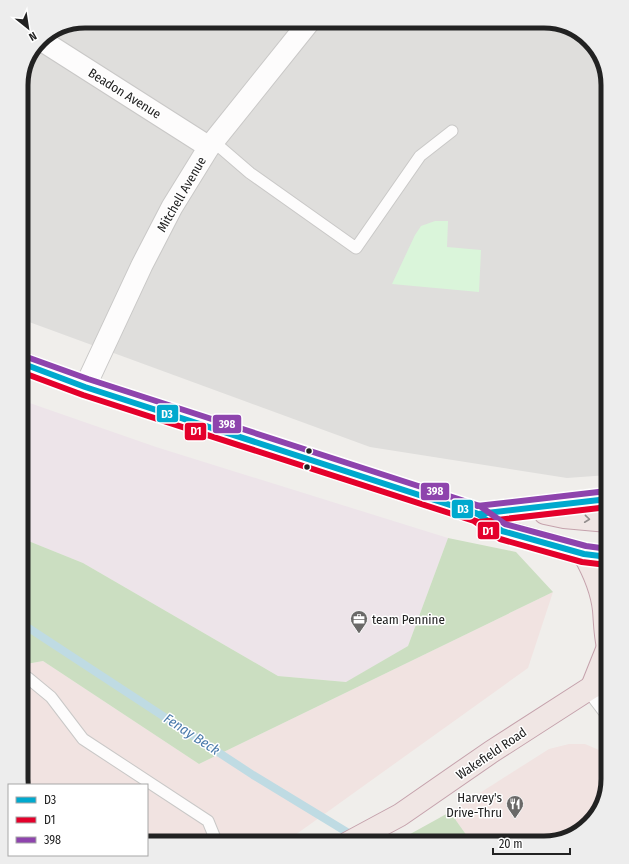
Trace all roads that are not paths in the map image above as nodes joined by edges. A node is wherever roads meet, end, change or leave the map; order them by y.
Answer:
1 (304, 28) edge
2 (48, 44) edge
3 (452, 131) dead end
4 (212, 144) junction
5 (28, 366) edge
6 (85, 387) junction
7 (601, 500) edge
8 (521, 508) junction
9 (478, 514) junction
10 (601, 520) edge
11 (584, 554) junction
12 (601, 556) edge
13 (601, 598) edge
14 (28, 678) edge
15 (600, 684) edge
16 (214, 836) edge
17 (361, 836) edge

1 - 4 street, Mitchell Avenue
2 - 4 street, Beadon Avenue
3 - 4 lane
4 - 6 street, Mitchell Avenue
5 - 6 highway
6 - 9 highway
7 - 8 highway
8 - 9 highway
8 -> 10 highway
9 - 11 highway
11 - 12 highway
11 - 13 highway
14 - 16 lane
15 - 17 highway, Wakefield Road

